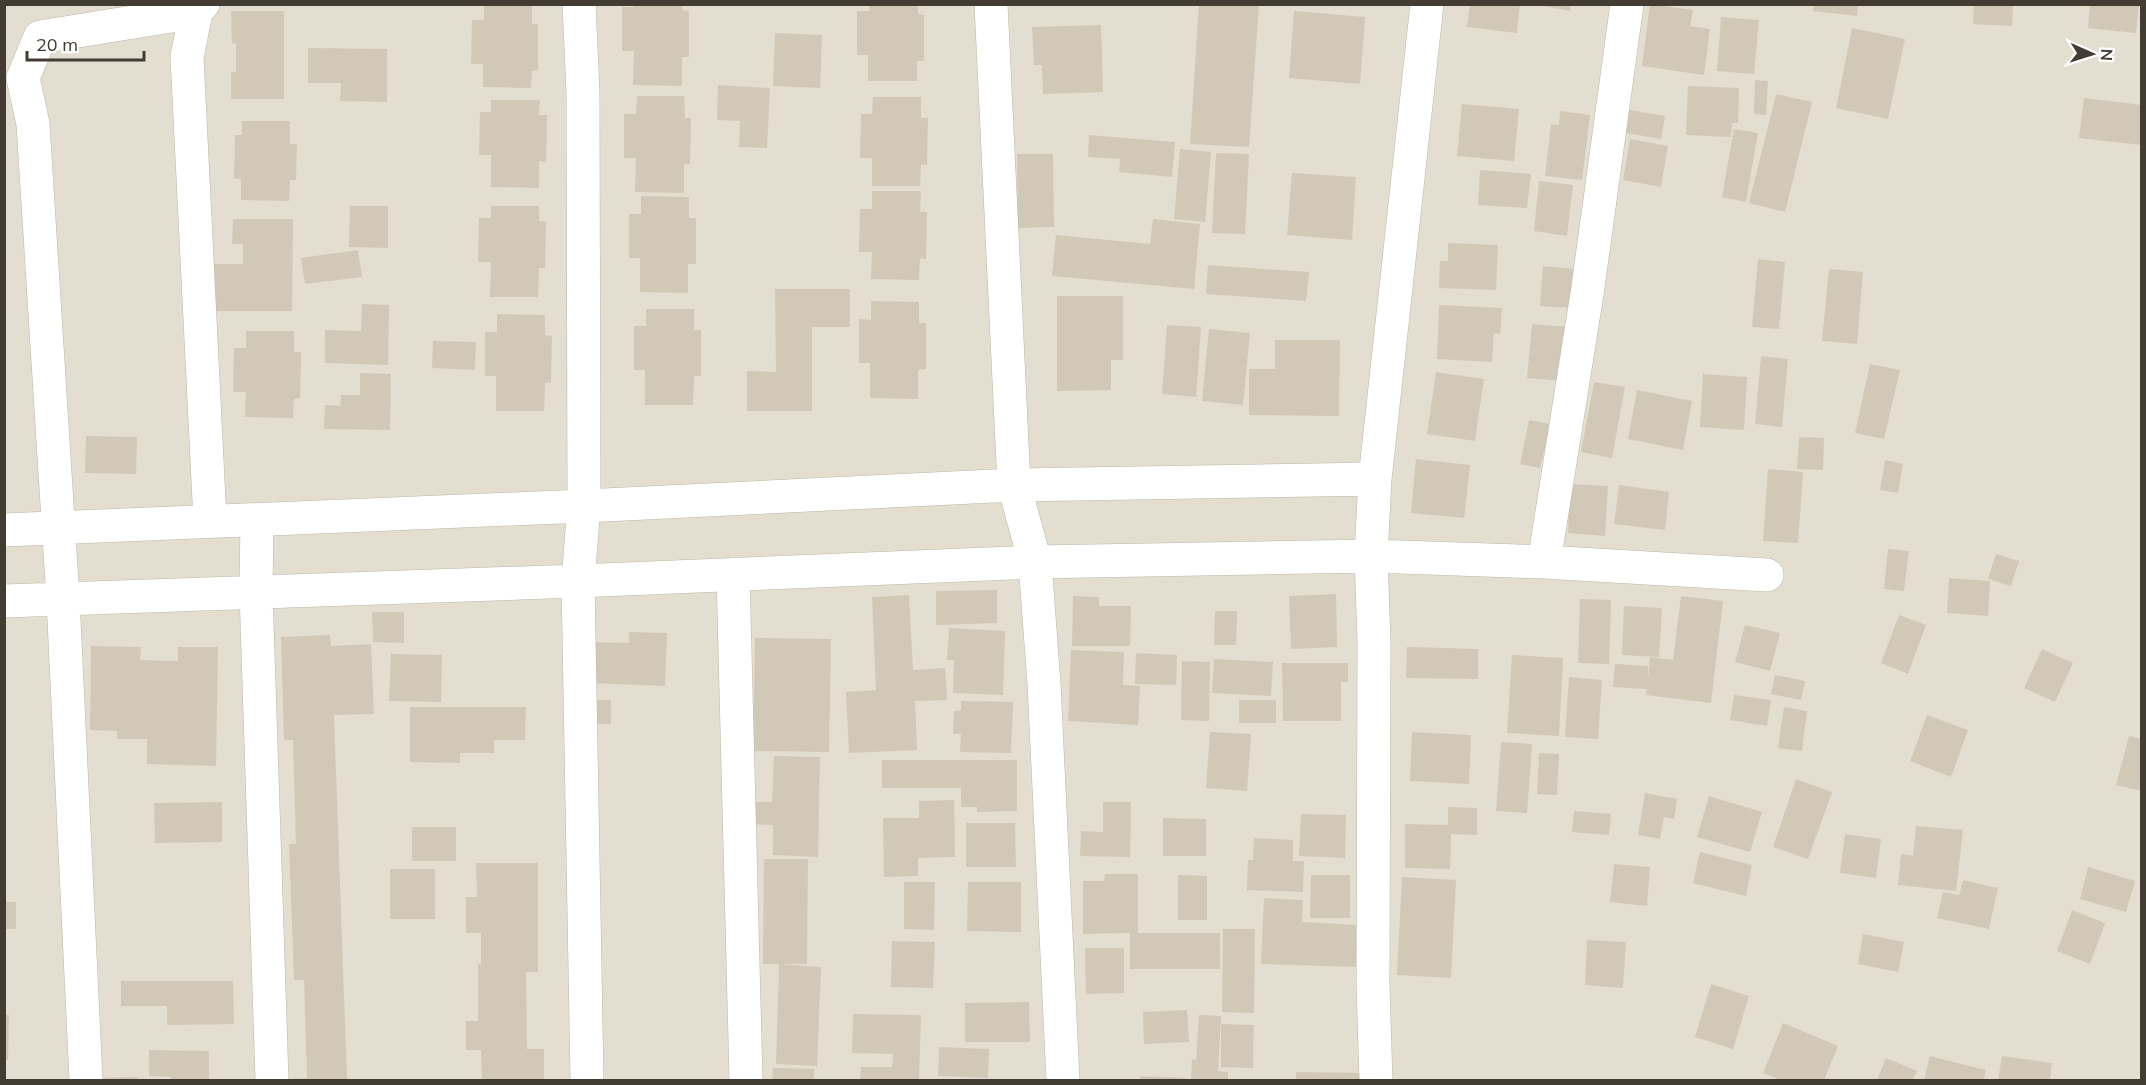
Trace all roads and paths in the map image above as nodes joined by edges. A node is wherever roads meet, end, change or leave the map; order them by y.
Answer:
1 (579, 4) edge
2 (992, 4) edge
3 (1427, 4) edge
4 (1627, 4) edge
5 (200, 8) edge
6 (1375, 479) junction
7 (1014, 484) junction
8 (584, 506) junction
9 (257, 520) junction
10 (210, 521) junction
11 (57, 528) junction
12 (4, 530) edge
13 (1371, 556) junction
14 (1035, 562) junction
15 (1544, 562) junction
16 (733, 574) junction
17 (1767, 574) dead end
18 (578, 581) junction
19 (256, 592) junction
20 (63, 599) junction
21 (4, 601) edge
22 (86, 1080) edge
23 (272, 1080) edge
24 (587, 1080) edge
25 (746, 1080) edge
26 (1063, 1080) edge
27 (1376, 1080) edge

1 - 8 street
2 - 7 street
3 - 6 street
4 - 15 street
5 - 10 street
5 - 11 street
6 - 7 street
6 - 13 street
7 - 8 street
7 - 14 street
8 - 9 street
8 - 18 street
9 - 10 street
9 - 19 street
10 - 11 street
11 - 12 street
11 - 20 street
13 - 14 street
13 - 15 street
13 - 27 street
14 - 16 street
14 - 26 street
15 - 17 street
16 - 18 street
16 - 25 street
18 - 19 street
18 - 24 street
19 - 20 street
19 - 23 street
20 - 21 street
20 - 22 street

